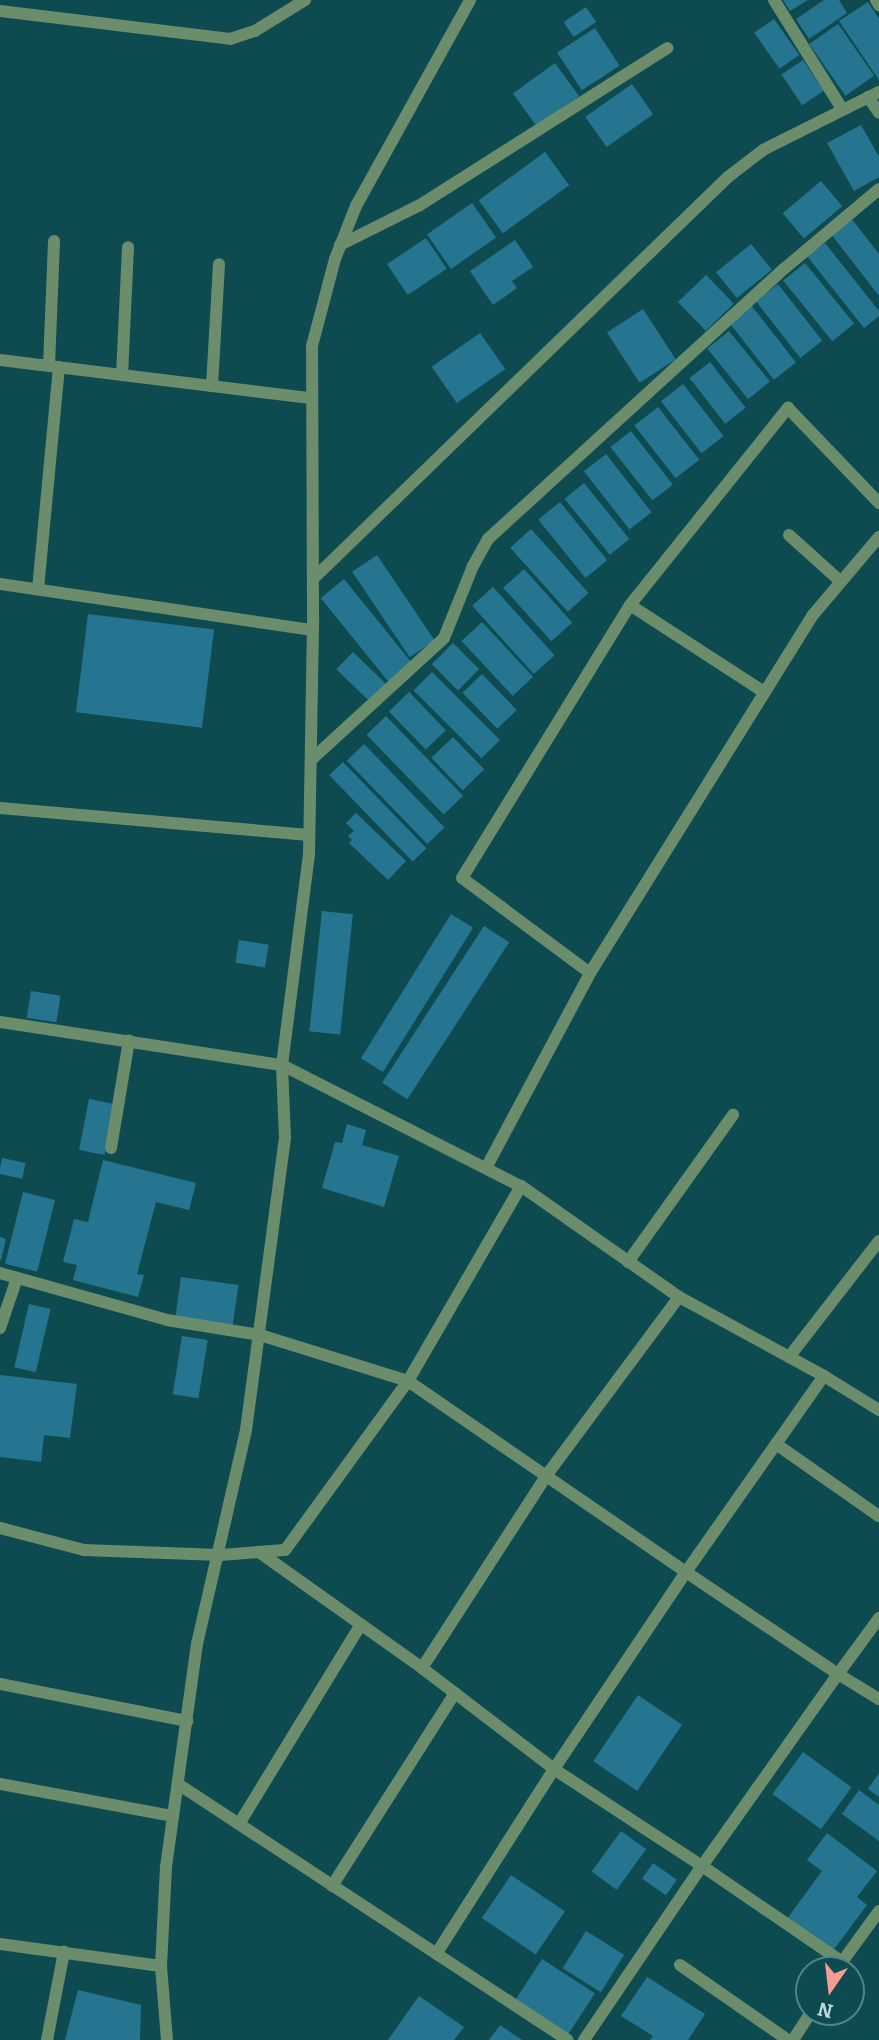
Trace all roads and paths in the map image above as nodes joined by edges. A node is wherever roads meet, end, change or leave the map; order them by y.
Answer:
1 (305, 0) edge
2 (470, 0) edge
3 (774, 0) edge
4 (876, 0) edge
5 (879, 5) edge
6 (0, 11) edge
7 (667, 48) dead end
8 (874, 94) edge
9 (842, 109) junction
10 (879, 113) edge
11 (879, 189) edge
12 (54, 240) dead end
13 (340, 245) junction
14 (128, 247) dead end
15 (219, 264) dead end
16 (0, 360) edge
17 (54, 367) junction
18 (122, 375) junction
19 (212, 386) junction
20 (311, 398) junction
21 (879, 503) edge
22 (789, 535) dead end
23 (879, 537) edge
24 (313, 579) junction
25 (840, 581) junction
26 (0, 584) edge
27 (38, 589) junction
28 (630, 605) junction
29 (313, 630) junction
30 (764, 692) junction
31 (311, 760) junction
32 (0, 808) edge
33 (309, 835) junction
34 (590, 973) junction
35 (0, 1022) edge
36 (129, 1041) junction
37 (282, 1065) junction
38 (733, 1115) dead end
39 (111, 1148) dead end
40 (486, 1168) junction
41 (522, 1186) junction
42 (879, 1241) edge
43 (628, 1262) junction
44 (0, 1273) edge
45 (17, 1278) junction
46 (679, 1297) junction
47 (0, 1328) edge
48 (260, 1335) junction
49 (789, 1357) junction
50 (824, 1376) junction
51 (408, 1381) junction
52 (879, 1410) edge
53 (776, 1444) junction
54 (546, 1476) junction
55 (879, 1516) edge
56 (0, 1528) edge
57 (259, 1552) junction
58 (220, 1555) junction
59 (686, 1572) junction
60 (879, 1618) edge
61 (361, 1624) junction
62 (422, 1668) junction
63 (838, 1674) junction
64 (0, 1685) edge
65 (455, 1693) junction
66 (879, 1699) edge
67 (187, 1721) junction
68 (554, 1769) junction
69 (0, 1784) edge
70 (178, 1784) junction
71 (173, 1816) junction
72 (239, 1824) junction
73 (702, 1866) junction
74 (332, 1886) junction
75 (879, 1911) edge
76 (0, 1944) edge
77 (64, 1952) junction
78 (436, 1954) junction
79 (826, 1956) edge
80 (847, 1956) edge
81 (680, 1965) dead end
82 (161, 1966) junction
83 (47, 2040) edge
84 (167, 2040) edge
85 (567, 2040) edge
86 (584, 2040) edge
87 (788, 2040) edge

1 - 6 street
2 - 13 street
3 - 9 street
4 - 5 street
7 - 13 street
8 - 9 street
8 - 10 street
9 - 24 street
11 - 31 street
12 - 17 street
13 - 20 street
14 - 18 street
15 - 19 street
16 - 17 street
17 - 18 street
17 - 27 street
18 - 19 street
19 - 20 street
20 - 24 street
21 - 28 street
22 - 25 street
23 - 25 street
24 - 29 street
25 - 30 street
26 - 27 street
27 - 29 street
28 - 30 street
28 - 34 street
29 - 31 street
30 - 34 street
31 - 33 street
32 - 33 street
33 - 37 street
34 - 40 street
35 - 36 street
36 - 37 street
36 - 39 street
37 - 40 street
37 - 48 street
38 - 43 street
40 - 41 street
41 - 43 street
41 - 51 street
42 - 49 street
43 - 46 street
44 - 45 street
45 - 47 street
45 - 48 street
46 - 49 street
46 - 54 street
48 - 51 street
48 - 58 street
49 - 50 street
50 - 52 street
50 - 53 street
51 - 54 street
51 - 57 street
53 - 55 street
53 - 59 street
54 - 59 street
54 - 62 street
56 - 58 street
57 - 58 street
57 - 61 street
58 - 67 street
59 - 63 street
59 - 68 street
60 - 63 street
61 - 62 street
61 - 72 street
62 - 65 street
63 - 66 street
63 - 73 street
64 - 67 street
65 - 68 street
65 - 74 street
67 - 70 street
68 - 73 street
68 - 78 street
69 - 71 street
70 - 71 street
70 - 72 street
71 - 82 street
72 - 74 street
73 - 79 street
73 - 86 street
74 - 78 street
75 - 80 street
76 - 77 street
77 - 82 street
77 - 83 street
78 - 85 street
81 - 87 street
82 - 84 street

